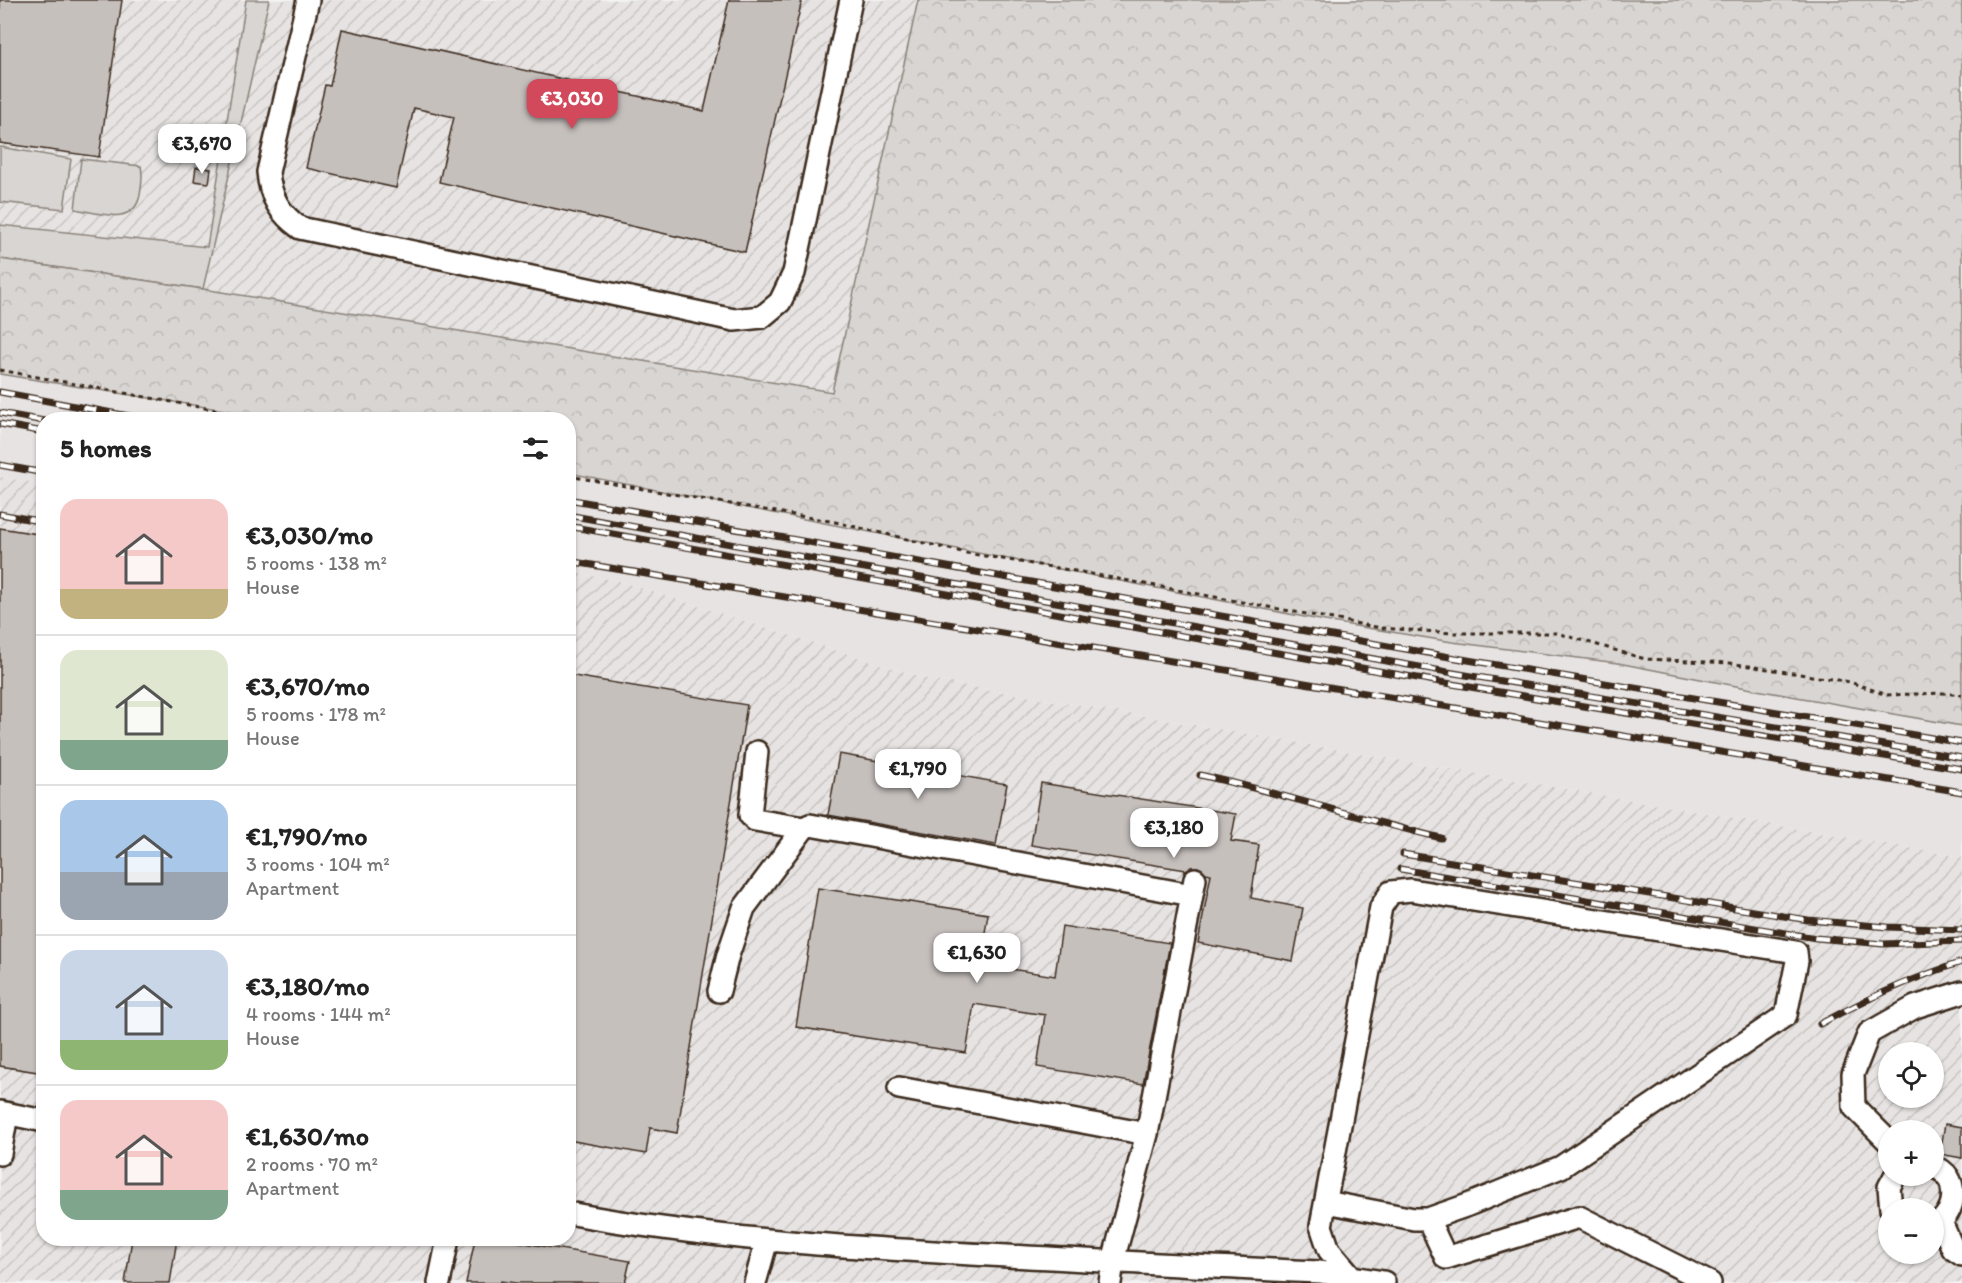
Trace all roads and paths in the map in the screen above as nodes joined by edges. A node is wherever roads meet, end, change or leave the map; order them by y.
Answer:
1 (308, 0) edge
2 (851, 0) edge
3 (0, 370) edge
4 (226, 412) edge
5 (576, 477) edge
6 (1962, 695) edge
7 (757, 752) dead end
8 (804, 828) junction
9 (719, 991) dead end
10 (1962, 992) edge
11 (899, 1088) dead end
12 (4, 1113) edge
13 (36, 1119) edge
14 (1878, 1131) edge
15 (1147, 1134) junction
16 (0, 1154) edge
17 (1944, 1174) edge
18 (1326, 1202) junction
19 (576, 1215) edge
20 (1944, 1215) edge
21 (1428, 1219) junction
22 (1944, 1234) edge
23 (767, 1240) junction
24 (447, 1246) edge
25 (1962, 1255) edge
26 (1113, 1261) junction
27 (1352, 1277) junction
28 (1384, 1282) edge
29 (439, 1283) edge
30 (755, 1283) edge
31 (1110, 1283) edge
32 (1710, 1283) edge

1 - 2 lane
3 - 4 path
5 - 6 path
7 - 8 lane
8 - 9 lane
8 - 15 lane
10 - 14 lane
11 - 15 lane
12 - 13 lane
12 - 16 lane
15 - 26 lane
17 - 20 lane
18 - 21 lane
18 - 21 lane
18 - 27 lane
19 - 23 lane
21 - 32 lane
22 - 25 lane
23 - 26 lane
23 - 30 lane
24 - 29 lane
26 - 27 lane
26 - 31 lane
27 - 28 lane

